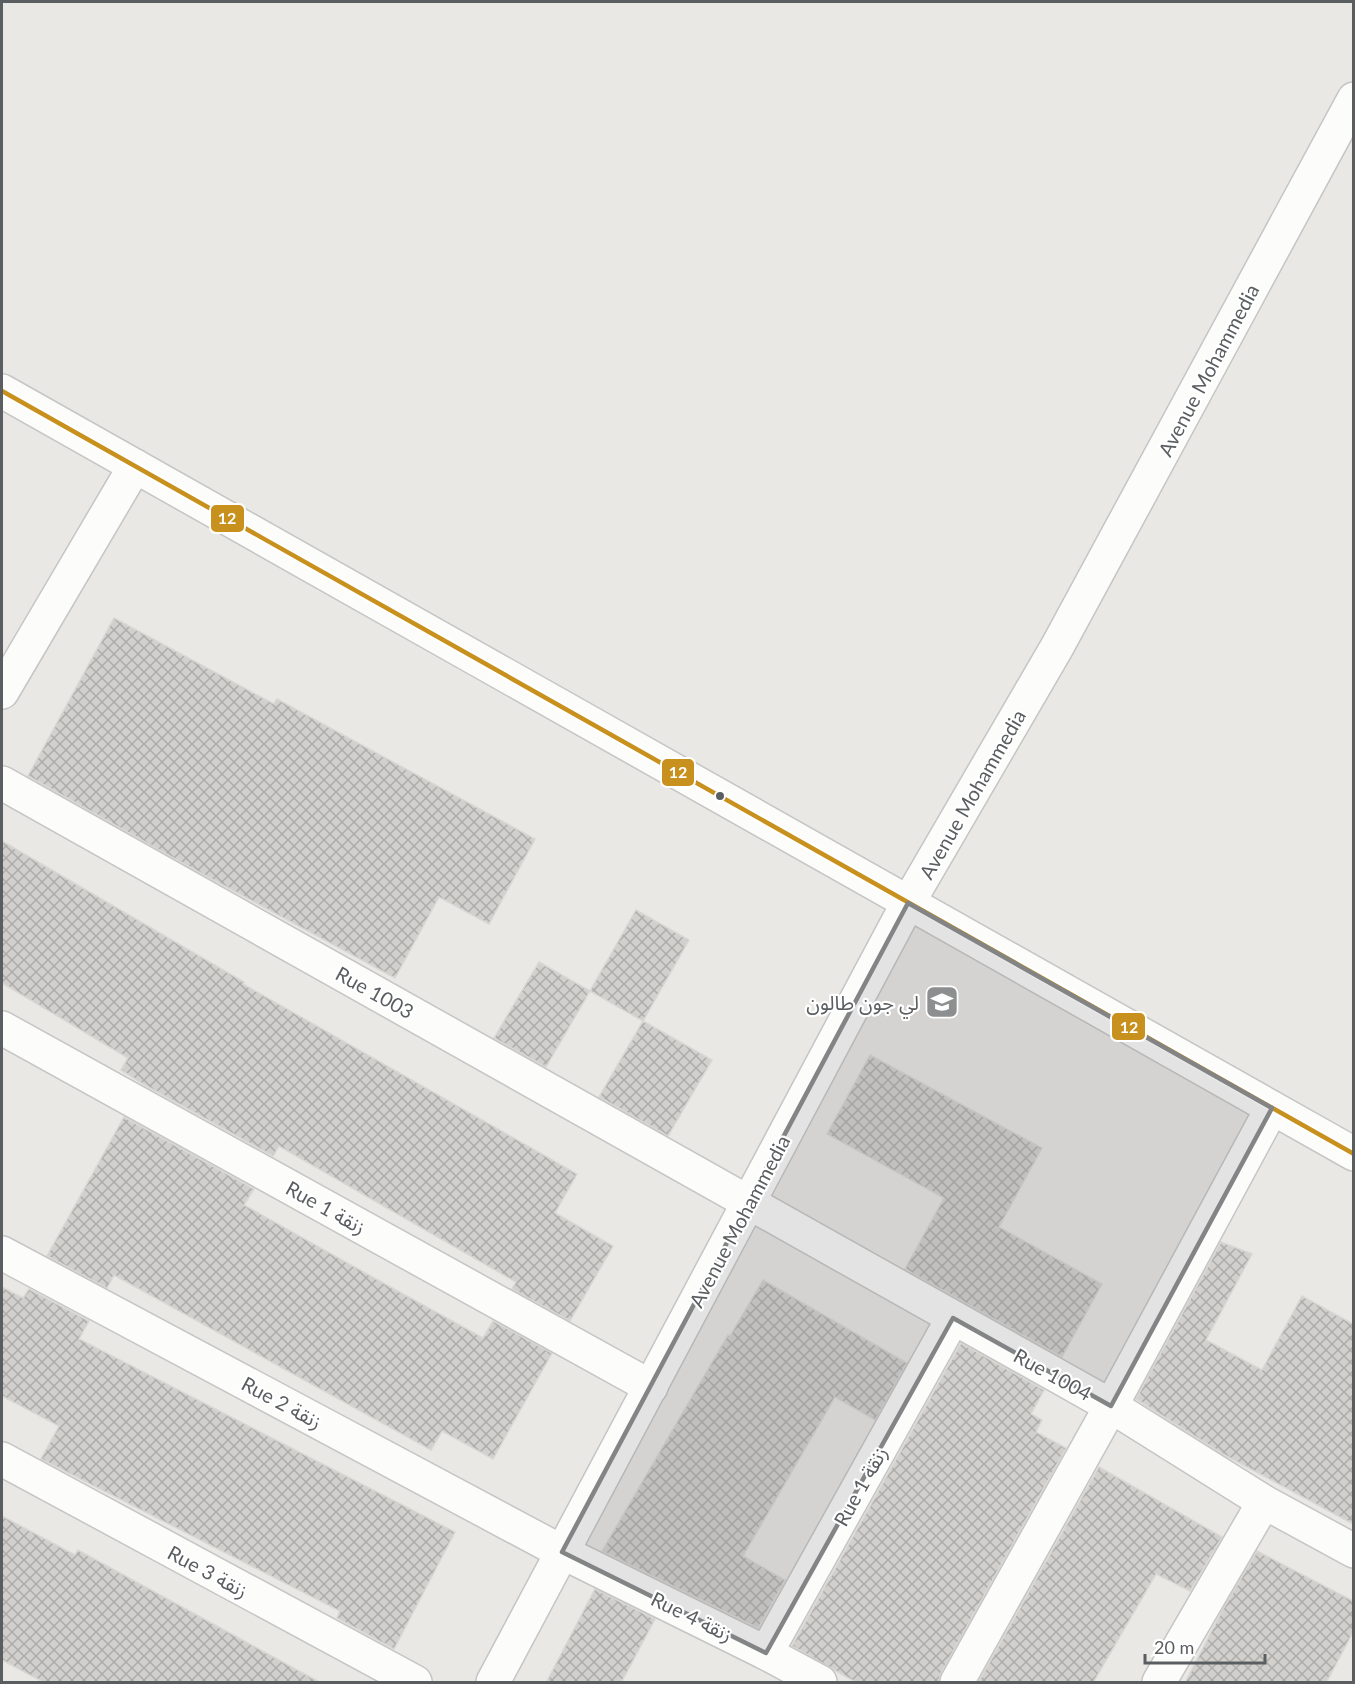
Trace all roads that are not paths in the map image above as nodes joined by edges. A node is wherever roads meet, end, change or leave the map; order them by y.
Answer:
1 (1353, 99) edge
2 (2, 392) edge
3 (135, 466) junction
4 (2, 692) edge
5 (2, 783) edge
6 (908, 903) junction
7 (2, 1028) edge
8 (1272, 1108) junction
9 (1353, 1154) edge
10 (749, 1202) junction
11 (2, 1253) edge
12 (953, 1318) junction
13 (651, 1386) junction
14 (1111, 1406) junction
15 (2, 1459) edge
16 (1264, 1502) junction
17 (1353, 1551) edge
18 (562, 1552) junction
19 (766, 1653) junction
20 (415, 1683) edge
21 (493, 1683) edge
22 (820, 1683) edge
23 (957, 1683) edge
24 (1159, 1683) edge

1 - 6 street, Avenue Mohammedia
2 - 3 street
3 - 4 street
3 - 6 street
5 - 10 street, Rue 1003
6 - 8 street
6 - 10 street, Avenue Mohammedia
7 - 13 street, Rue 1 زنقة
8 - 9 street
8 - 14 street
10 - 12 street, Rue 1004
10 - 13 street, Avenue Mohammedia
11 - 18 street, Rue 2 زنقة
12 - 14 street, Rue 1004
12 - 19 street, Rue 1 زنقة
13 - 18 street, Avenue Mohammedia
14 - 16 street, Rue 1004
14 - 23 street
15 - 20 street, Rue 3 زنقة
16 - 17 street, Rue 1004
16 - 24 street
18 - 19 street, Rue 4 زنقة
18 - 21 street, Avenue Mohammedia
19 - 22 street, Rue 4 زنقة

